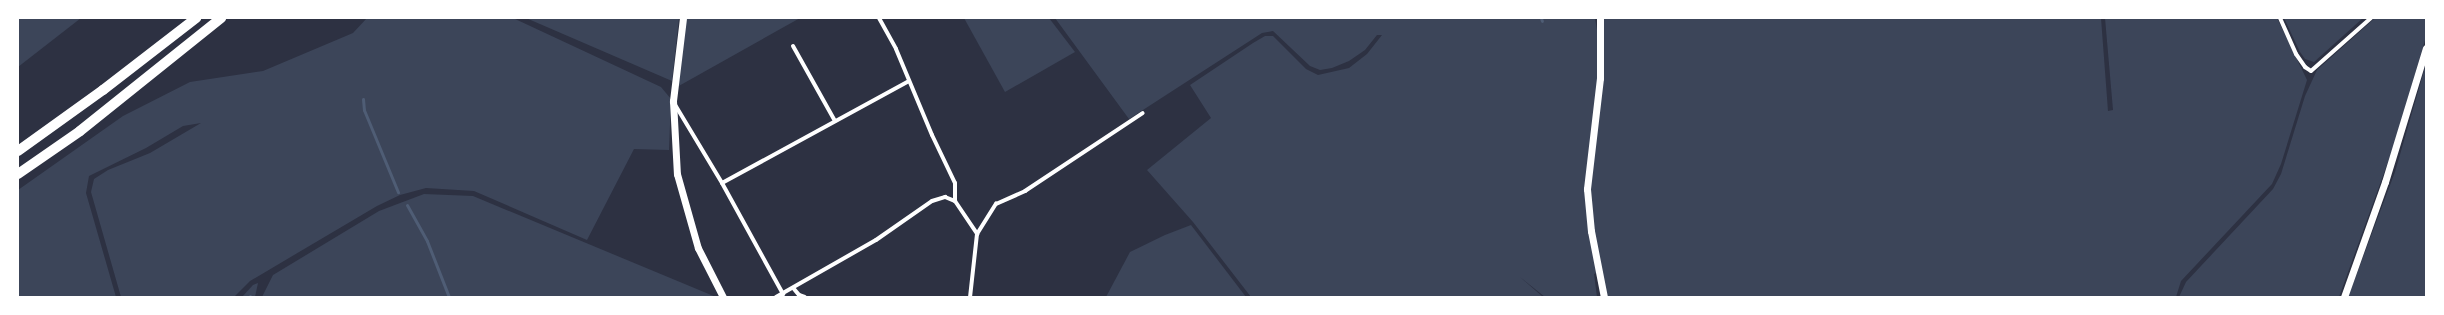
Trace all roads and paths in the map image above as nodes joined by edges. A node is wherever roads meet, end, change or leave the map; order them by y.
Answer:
1 (196, 18) edge
2 (221, 18) edge
3 (683, 18) edge
4 (879, 18) edge
5 (1600, 18) edge
6 (2280, 18) edge
7 (2370, 18) edge
8 (793, 46) dead end
9 (2426, 48) edge
10 (909, 81) junction
11 (673, 101) junction
12 (1143, 114) dead end
13 (835, 121) junction
14 (18, 151) edge
15 (18, 174) edge
16 (722, 183) junction
17 (955, 201) junction
18 (977, 234) junction
19 (794, 289) junction
20 (783, 294) junction
21 (723, 297) edge
22 (776, 297) edge
23 (805, 297) edge
24 (970, 297) edge
25 (1604, 297) edge
26 (2344, 297) edge

1 - 14 highway
2 - 15 highway
3 - 11 street
4 - 10 street
5 - 25 street
6 - 7 street
8 - 13 street
9 - 26 street
10 - 13 street
10 - 17 street
11 - 16 street
11 - 21 street
12 - 18 street
13 - 16 street
16 - 20 street
17 - 18 street
17 - 19 street
18 - 24 street
19 - 20 street
19 - 23 street
20 - 22 street

